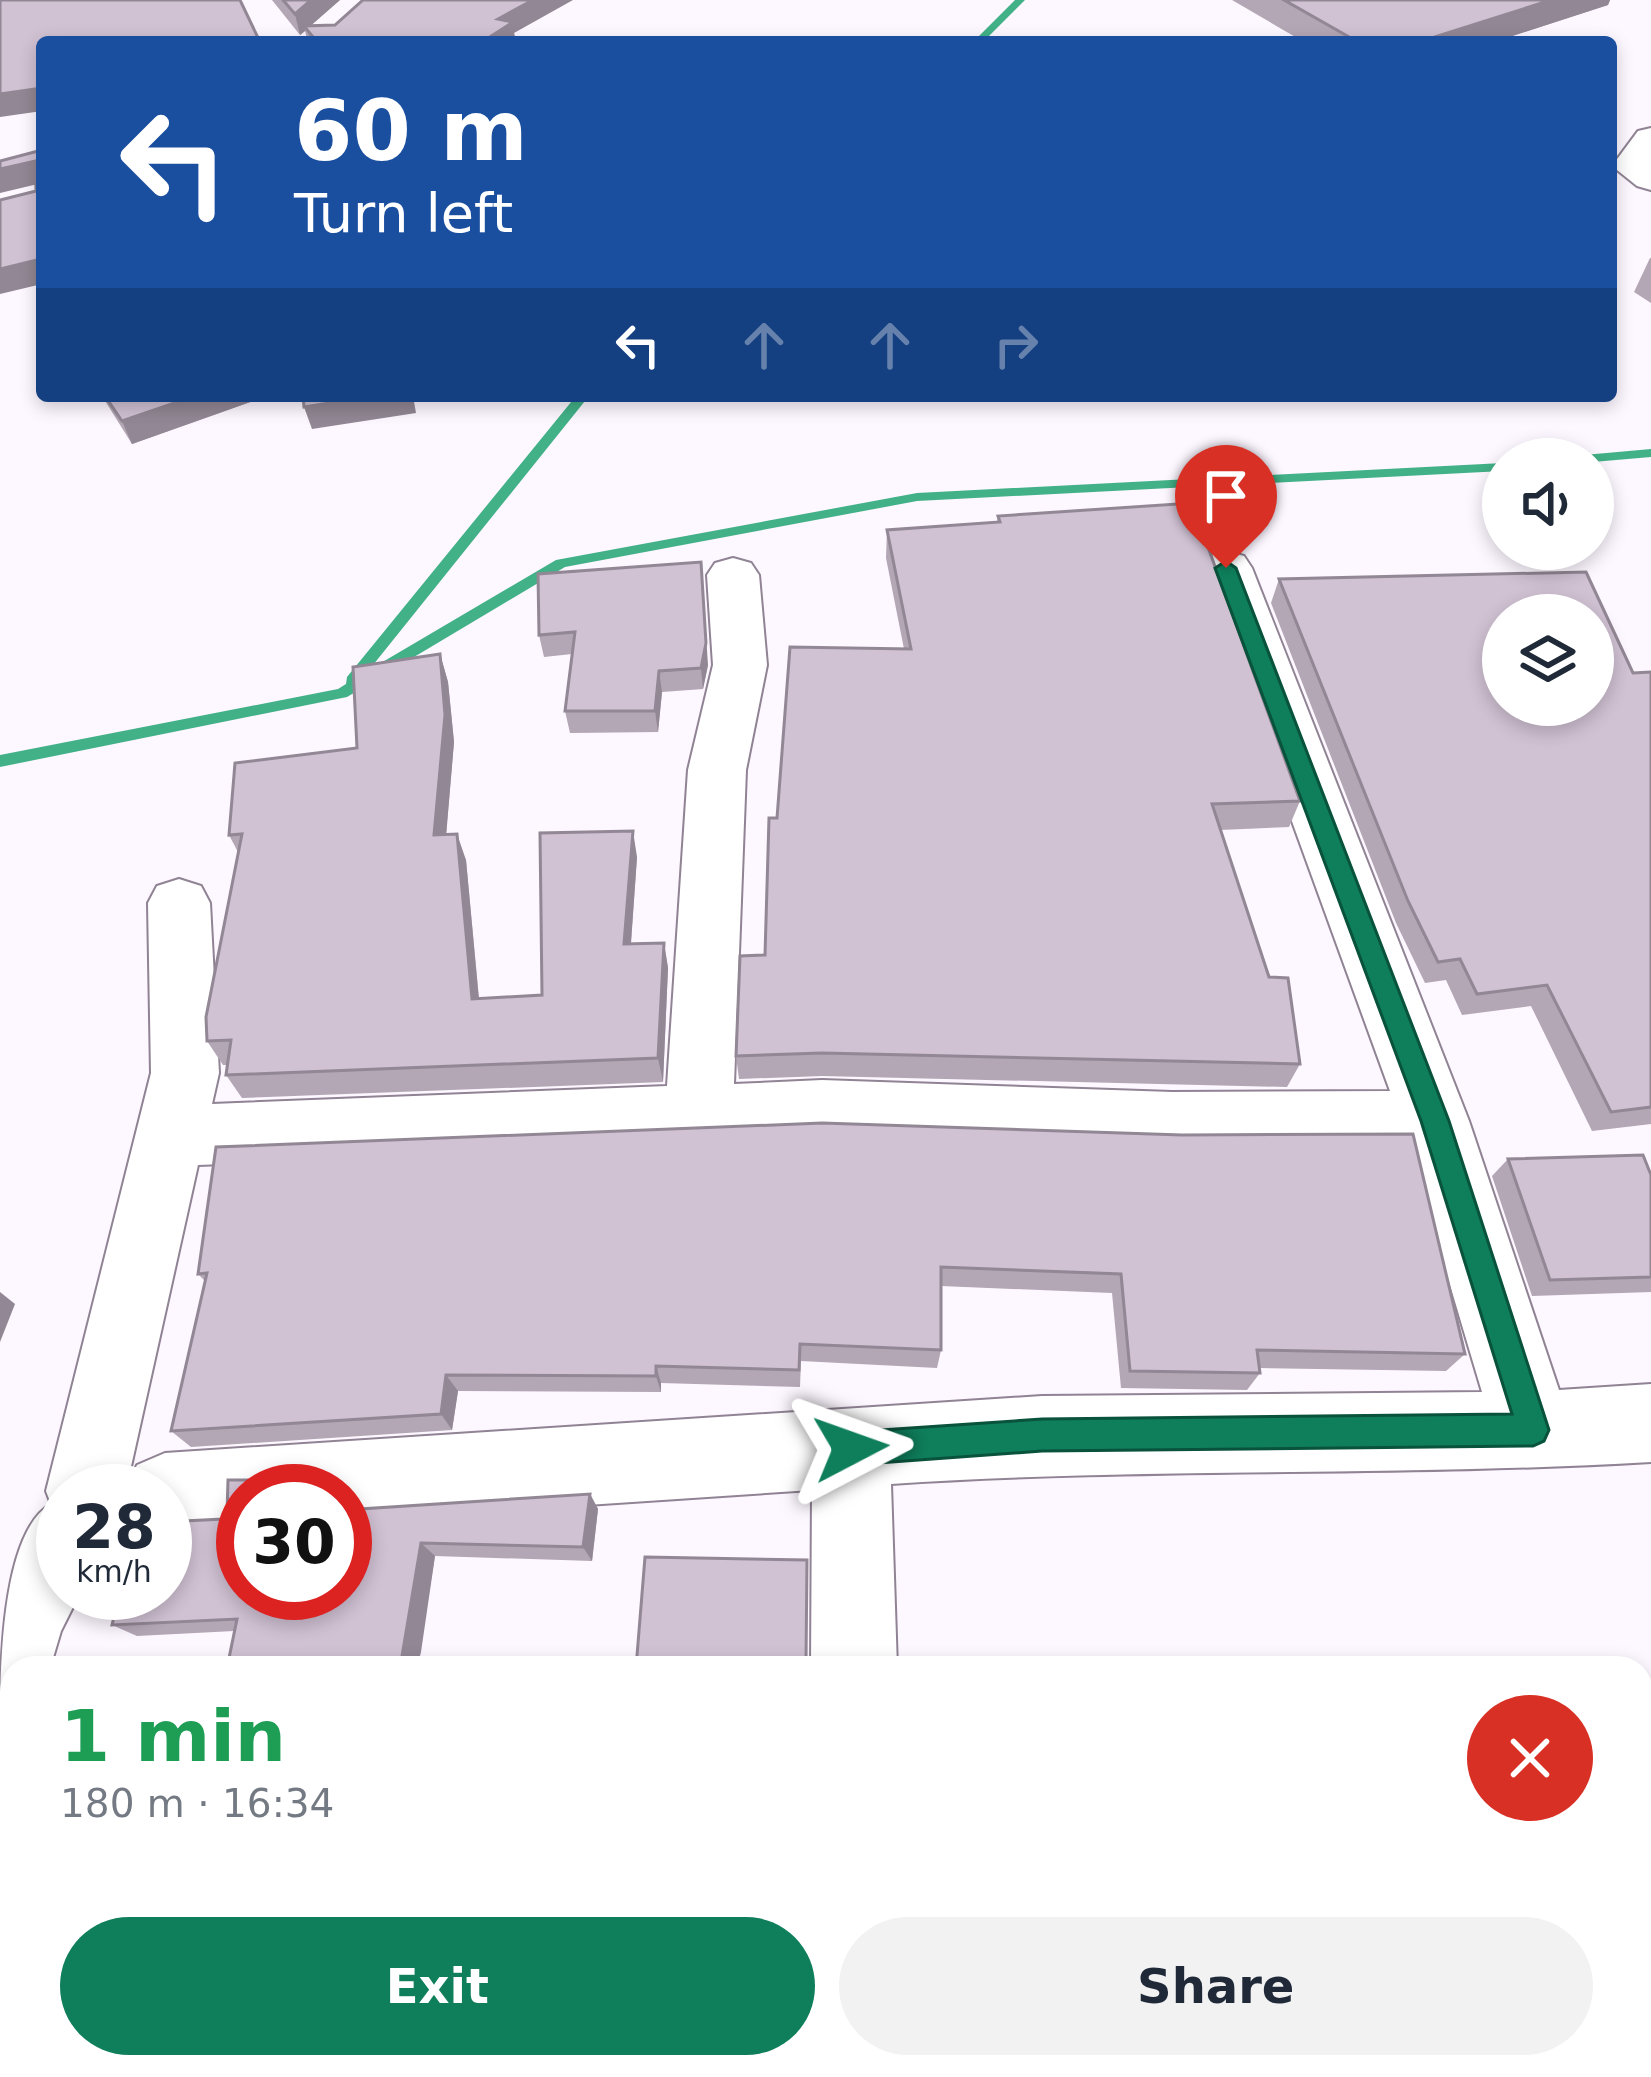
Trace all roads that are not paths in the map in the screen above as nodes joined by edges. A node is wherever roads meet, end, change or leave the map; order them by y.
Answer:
1 (1651, 139) edge
2 (1651, 178) edge
3 (1226, 568) dead end
4 (733, 574) dead end
5 (179, 903) dead end
6 (699, 1112) junction
7 (1435, 1121) junction
8 (172, 1136) junction
9 (1533, 1430) junction
10 (1645, 1438) edge
11 (851, 1448) junction
12 (93, 1464) edge
13 (192, 1491) edge
14 (36, 1592) edge
15 (11, 1656) edge
16 (854, 1656) edge

1 - 2 street
3 - 7 street
4 - 6 street
5 - 8 street
6 - 7 street
6 - 8 street
7 - 9 street
8 - 12 street
9 - 10 street
9 - 11 street
11 - 13 street
11 - 16 street
14 - 15 street

